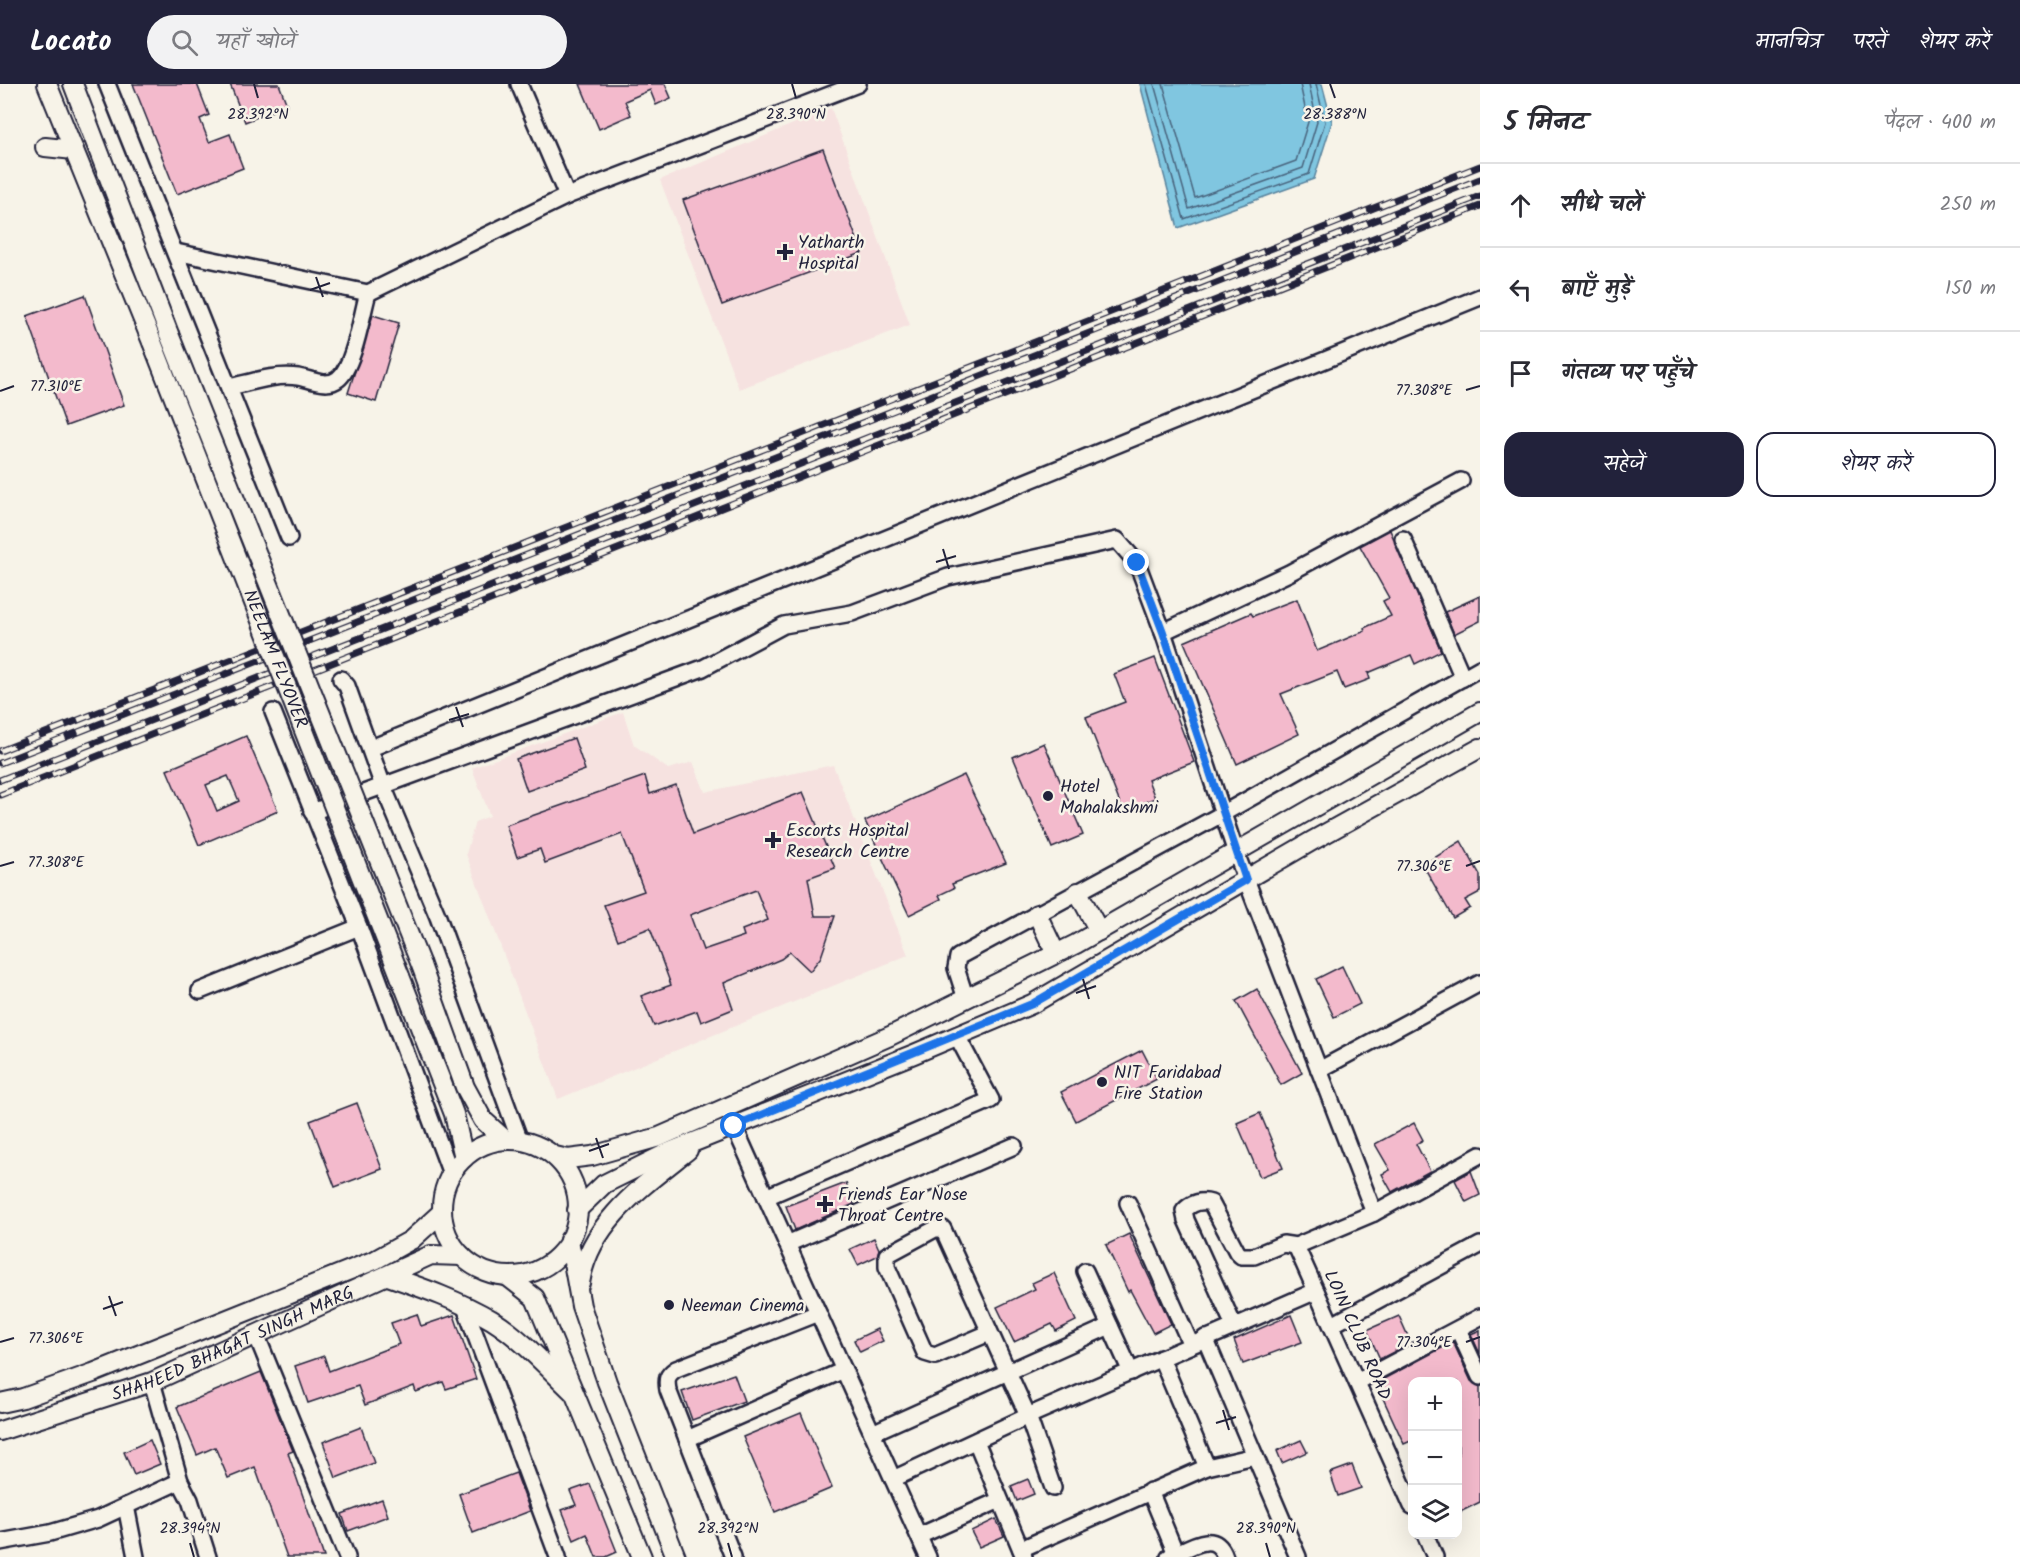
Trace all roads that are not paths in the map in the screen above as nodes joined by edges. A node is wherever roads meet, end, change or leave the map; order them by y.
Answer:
1 (47, 84) edge
2 (73, 84) edge
3 (107, 84) edge
4 (519, 84) edge
5 (858, 84) edge
6 (45, 147) dead end
7 (74, 150) junction
8 (567, 196) junction
9 (176, 252) junction
10 (368, 293) junction
11 (1480, 297) edge
12 (230, 387) junction
13 (1461, 481) dead end
14 (289, 538) dead end
15 (1403, 539) dead end
16 (1163, 632) junction
17 (1480, 668) edge
18 (1463, 678) junction
19 (340, 679) dead end
20 (273, 712) dead end
21 (1480, 712) edge
22 (371, 748) junction
23 (1480, 748) edge
24 (383, 786) junction
25 (312, 812) junction
26 (1224, 813) junction
27 (1236, 853) junction
28 (1246, 880) junction
29 (1078, 892) junction
30 (1036, 914) junction
31 (358, 927) junction
32 (1099, 931) junction
33 (1056, 954) junction
34 (1480, 983) edge
35 (200, 991) dead end
36 (974, 995) junction
37 (995, 1020) junction
38 (957, 1036) junction
39 (1319, 1070) junction
40 (734, 1126) junction
41 (703, 1138) junction
42 (512, 1140) junction
43 (1014, 1146) dead end
44 (1480, 1155) edge
45 (555, 1156) junction
46 (464, 1158) junction
47 (451, 1174) junction
48 (766, 1197) junction
49 (1128, 1203) dead end
50 (577, 1210) junction
51 (442, 1212) junction
52 (1374, 1213) junction
53 (569, 1240) junction
54 (787, 1244) junction
55 (1480, 1245) edge
56 (1296, 1246) junction
57 (462, 1256) junction
58 (1085, 1270) dead end
59 (388, 1276) junction
60 (507, 1276) junction
61 (1316, 1291) junction
62 (578, 1293) junction
63 (465, 1307) junction
64 (818, 1313) junction
65 (1480, 1317) edge
66 (1332, 1325) junction
67 (1110, 1326) junction
68 (1234, 1326) junction
69 (1458, 1329) junction
70 (989, 1333) junction
71 (256, 1334) junction
72 (1198, 1342) junction
73 (1161, 1358) junction
74 (844, 1370) junction
75 (1008, 1372) junction
76 (1131, 1372) junction
77 (1480, 1377) edge
78 (152, 1382) junction
79 (1357, 1382) junction
80 (577, 1397) junction
81 (0, 1403) edge
82 (1028, 1416) junction
83 (0, 1431) edge
84 (872, 1433) junction
85 (687, 1439) junction
86 (975, 1441) junction
87 (1255, 1456) junction
88 (1207, 1467) junction
89 (893, 1479) junction
90 (180, 1481) junction
91 (1053, 1488) dead end
92 (1150, 1491) junction
93 (1408, 1495) edge
94 (1000, 1500) junction
95 (126, 1506) junction
96 (919, 1536) junction
97 (1427, 1539) edge
98 (0, 1542) edge
99 (1023, 1553) edge
100 (1172, 1555) edge
101 (136, 1557) edge
102 (208, 1557) edge
103 (347, 1557) edge
104 (558, 1557) edge
105 (642, 1557) edge
106 (676, 1557) edge
107 (733, 1557) edge
108 (928, 1557) edge
109 (1225, 1557) edge
110 (1298, 1557) edge
111 (1435, 1557) edge

1 - 7 street, NEELAM FLYOVER
2 - 42 street, NEELAM FLYOVER, bridge
3 - 9 street
4 - 8 street
5 - 8 street
6 - 7 street
7 - 46 street, NEELAM FLYOVER, bridge
8 - 10 street
9 - 10 street
9 - 12 street
10 - 12 street
11 - 22 street
12 - 14 street
13 - 16 street
15 - 18 street
16 - 24 street
16 - 26 street
17 - 18 street
18 - 26 street
19 - 22 street
20 - 25 street
21 - 27 street
22 - 24 street
23 - 28 street
24 - 25 street
24 - 42 street
25 - 31 street
26 - 27 street
26 - 29 street
27 - 28 street
27 - 32 street
28 - 37 street
28 - 39 street
29 - 30 street
29 - 32 street
30 - 33 street
30 - 36 street
31 - 35 street
31 - 47 street
32 - 33 street
33 - 36 street
34 - 39 street
36 - 37 street
36 - 45 street
37 - 38 street
38 - 40 street
38 - 48 street
39 - 52 street
40 - 41 street
40 - 48 street
41 - 50 street
41 - 62 street
42 - 45 street
42 - 46 street
43 - 54 street
44 - 52 street
45 - 50 street
46 - 47 street
47 - 51 street
48 - 54 street
49 - 72 street
50 - 53 street
51 - 57 street
51 - 81 street, SHAHEED BHAGAT SINGH MARG
52 - 56 street
53 - 60 street
53 - 62 street
54 - 64 street
55 - 66 street
56 - 61 street, LOIN CLUB ROAD
56 - 68 street
57 - 59 street, SHAHEED BHAGAT SINGH MARG
57 - 60 street
58 - 67 street
59 - 63 street
59 - 71 street, SHAHEED BHAGAT SINGH MARG
60 - 80 street
61 - 66 street, LOIN CLUB ROAD
61 - 68 street
62 - 106 street
63 - 80 street
63 - 104 street
64 - 74 street
64 - 85 street
65 - 69 street
66 - 79 street, LOIN CLUB ROAD
67 - 75 street
67 - 76 street
68 - 72 street
69 - 77 street
69 - 79 street
70 - 70 street
70 - 75 street
71 - 78 street, SHAHEED BHAGAT SINGH MARG
71 - 103 street
72 - 73 street
72 - 87 street
73 - 76 street
73 - 88 street
74 - 84 street
74 - 85 street
75 - 82 street
75 - 84 street
76 - 82 street
78 - 83 street, SHAHEED BHAGAT SINGH MARG
78 - 90 street
79 - 93 street, LOIN CLUB ROAD
80 - 105 street
82 - 86 street
82 - 91 street
84 - 89 street
85 - 107 street
86 - 89 street
86 - 94 street
87 - 88 street
87 - 110 street
88 - 92 street
89 - 96 street
90 - 95 street
90 - 102 street
92 - 99 street
92 - 100 street
94 - 96 street
94 - 99 street
95 - 98 street
95 - 101 street
96 - 108 street
97 - 111 street
100 - 109 street

